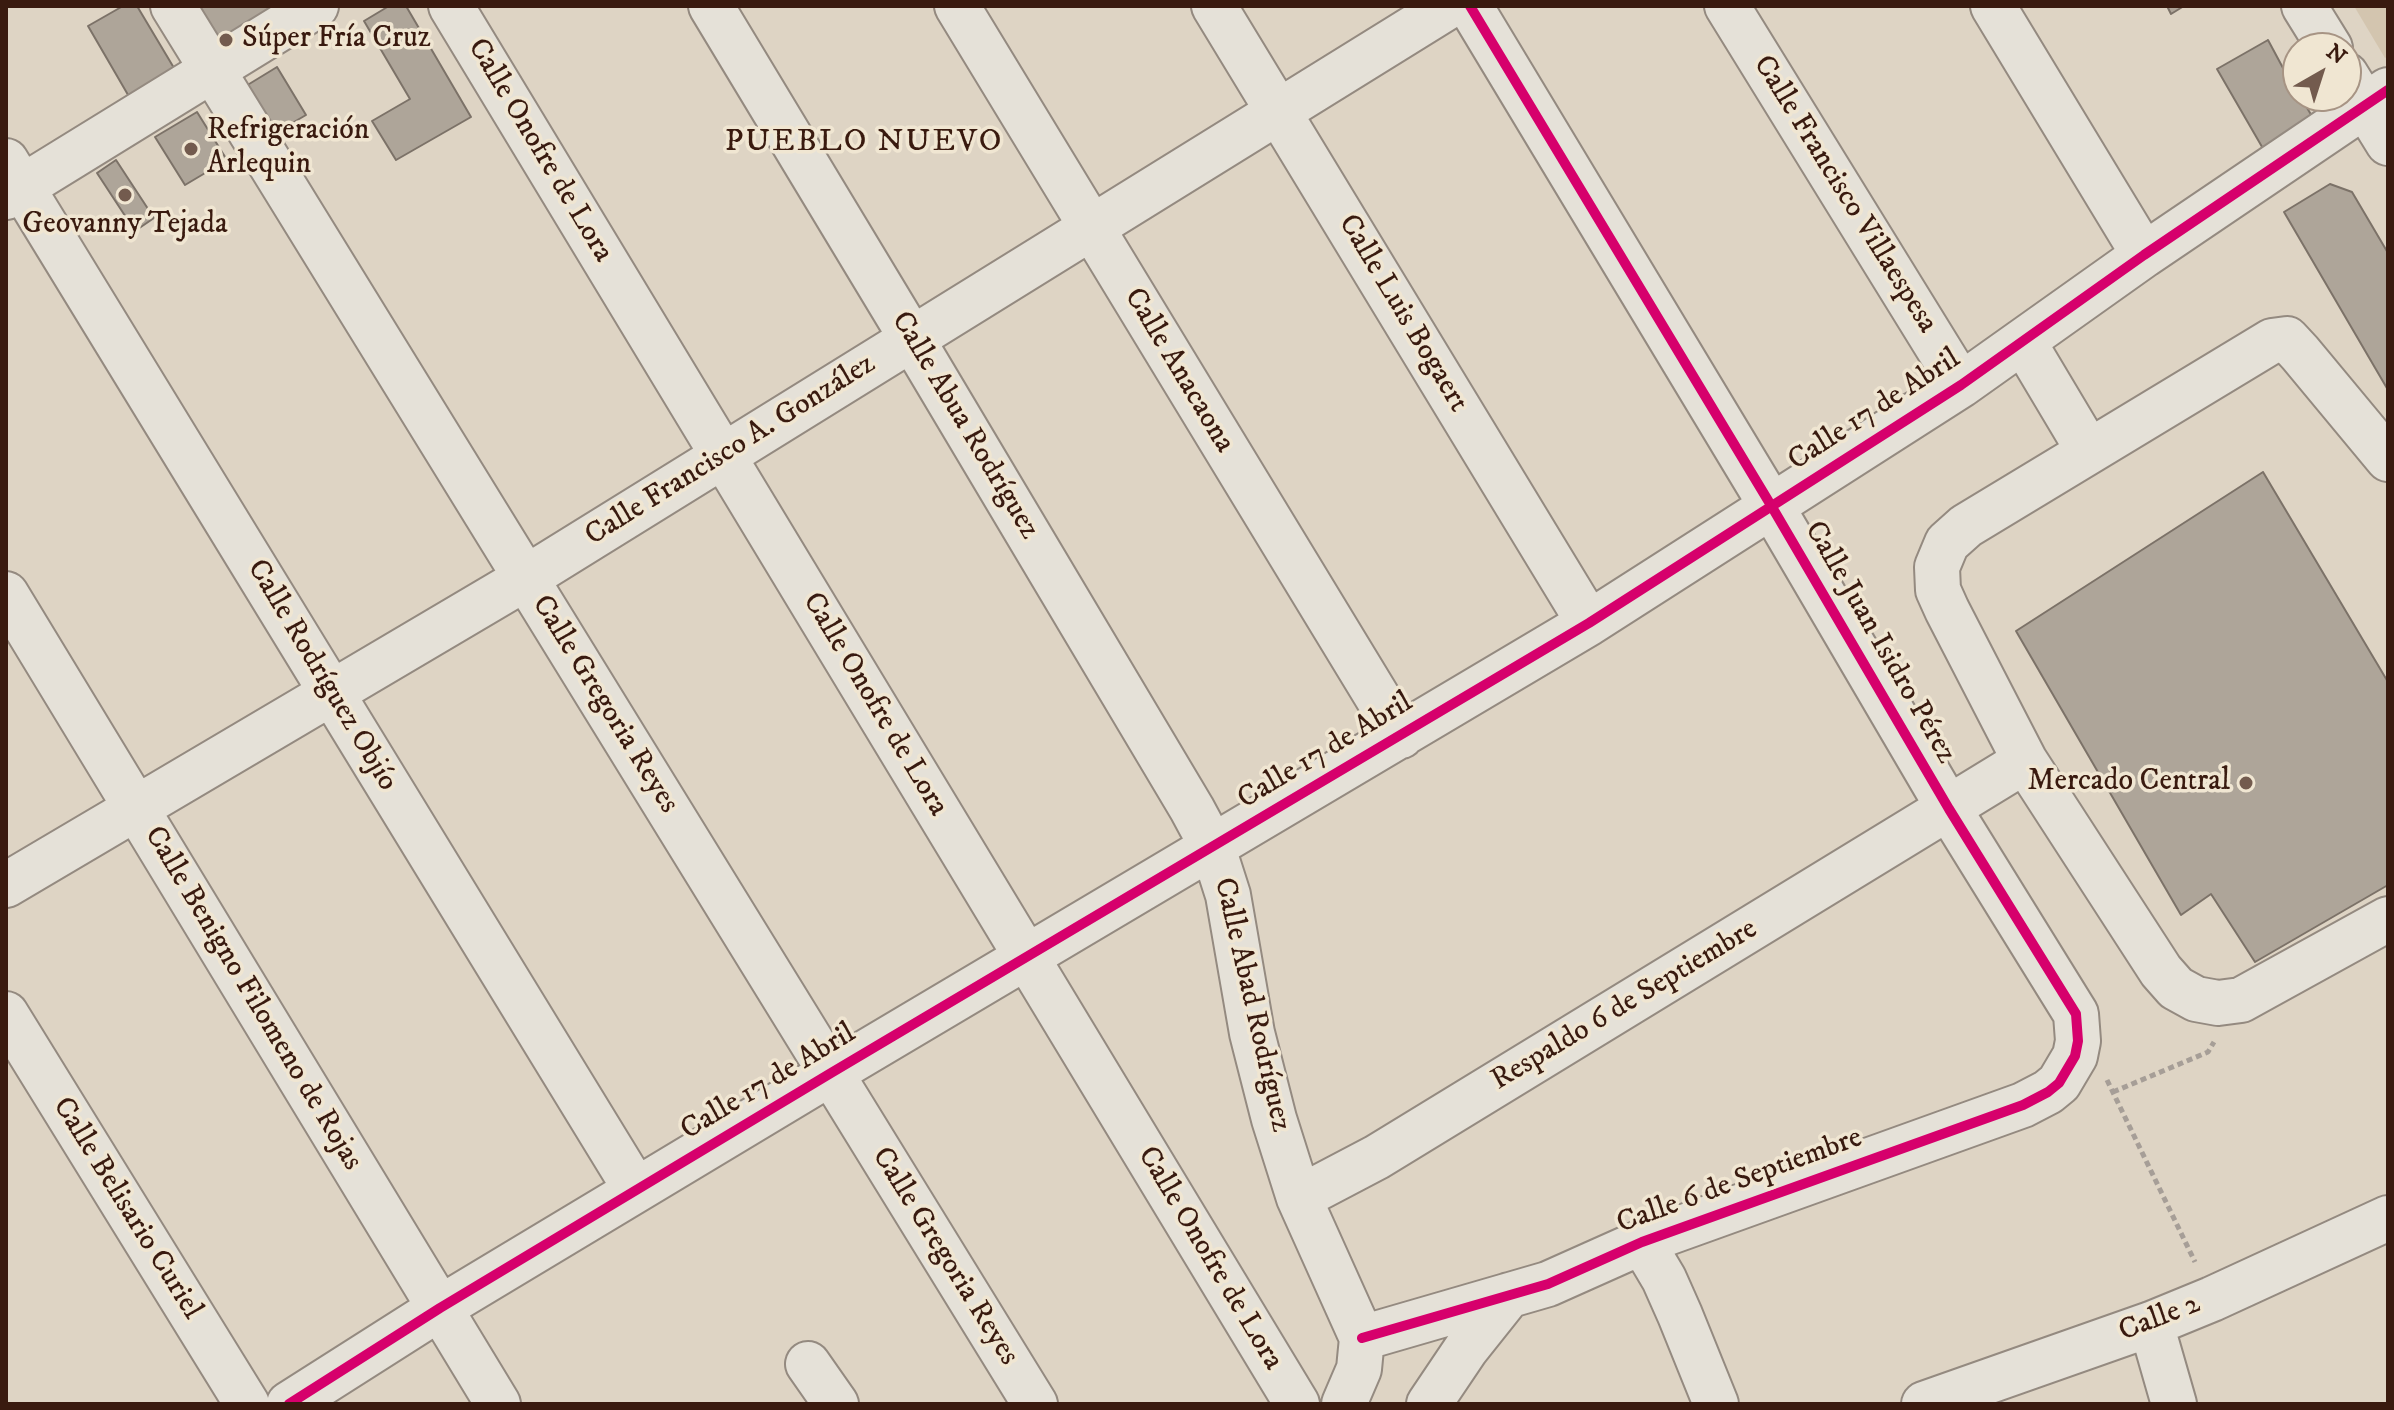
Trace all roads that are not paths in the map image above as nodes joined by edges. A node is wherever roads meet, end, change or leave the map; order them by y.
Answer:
1 (173, 6) edge
2 (316, 6) edge
3 (451, 6) edge
4 (711, 6) edge
5 (957, 6) edge
6 (1214, 6) edge
7 (1449, 6) edge
8 (1470, 6) edge
9 (1727, 6) edge
10 (1993, 6) edge
11 (2304, 6) edge
12 (2320, 32) edge
13 (212, 70) junction
14 (2366, 90) edge
15 (1280, 111) junction
16 (2388, 143) edge
17 (11, 182) edge
18 (1091, 228) junction
19 (2144, 255) junction
20 (912, 339) junction
21 (2023, 341) junction
22 (1961, 385) junction
23 (2088, 450) junction
24 (723, 456) junction
25 (2388, 459) edge
26 (1772, 507) junction
27 (526, 578) junction
28 (6, 594) edge
29 (1589, 623) junction
30 (331, 692) junction
31 (1401, 736) junction
32 (2025, 761) junction
33 (136, 808) junction
34 (1949, 809) junction
35 (1213, 848) junction
36 (6, 885) edge
37 (2388, 919) edge
38 (1026, 956) junction
39 (6, 1014) edge
40 (2076, 1014) joint
41 (831, 1073) junction
42 (636, 1190) junction
43 (1299, 1198) junction
44 (2388, 1218) edge
45 (1642, 1242) junction
46 (1509, 1295) junction
47 (440, 1308) junction
48 (2151, 1324) junction
49 (1362, 1338) junction
50 (808, 1364) dead end
51 (247, 1404) edge
52 (289, 1404) edge
53 (498, 1404) edge
54 (836, 1404) edge
55 (1035, 1404) edge
56 (1297, 1404) edge
57 (1344, 1404) edge
58 (1429, 1404) edge
59 (1716, 1404) edge
60 (1924, 1404) edge
61 (2174, 1404) edge

1 - 13 street, Calle Gregoria Reyes
2 - 13 street
3 - 24 street, Calle Onofre de Lora
4 - 20 street, Calle Abua Rodríguez
5 - 18 street, Calle Anacaona
6 - 15 street, Calle Luis Bogaert
7 - 15 street, Calle Francisco A. González
8 - 26 street, Calle Juan Isidro Pérez
9 - 22 street, Calle Francisco Villaespesa
10 - 19 street
11 - 12 street
13 - 17 street
13 - 27 street, Calle Gregoria Reyes
14 - 16 street
14 - 19 street, Calle 17 de Abril
15 - 18 street, Calle Francisco A. González
15 - 29 street, Calle Luis Bogaert
17 - 30 street, Calle Rodríguez Objío
18 - 20 street, Calle Francisco A. González
18 - 31 street, Calle Anacaona
19 - 21 street, Calle 17 de Abril
20 - 24 street, Calle Francisco A. González
20 - 35 street, Calle Abua Rodríguez
21 - 22 street, Calle 17 de Abril
21 - 23 street
22 - 26 street, Calle 17 de Abril
23 - 25 street
23 - 32 street
24 - 27 street, Calle Francisco A. González
24 - 38 street, Calle Onofre de Lora
26 - 29 street, Calle 17 de Abril
26 - 34 street, Calle Juan Isidro Pérez
27 - 30 street, Calle Francisco A. González
27 - 41 street, Calle Gregoria Reyes
28 - 33 street, Calle Benigno Filomeno de Rojas
29 - 31 street, Calle 17 de Abril
30 - 33 street, Calle Francisco A. González
30 - 42 street, Calle Rodríguez Objío
31 - 35 street, Calle 17 de Abril
32 - 34 street, Respaldo 6 de Septiembre
32 - 37 street
33 - 36 street, Calle Francisco A. González
33 - 47 street, Calle Benigno Filomeno de Rojas
34 - 40 street, Calle Juan Isidro Pérez
34 - 43 street, Respaldo 6 de Septiembre
35 - 38 street, Calle 17 de Abril
35 - 43 street, Calle Abad Rodríguez
38 - 41 street, Calle 17 de Abril
38 - 56 street, Calle Onofre de Lora
39 - 51 street, Calle Belisario Curiel
40 - 45 street, Calle 6 de Septiembre
41 - 42 street, Calle 17 de Abril
41 - 55 street, Calle Gregoria Reyes
42 - 47 street, Calle 17 de Abril
43 - 49 street, Calle Abad Rodríguez
44 - 48 street, Calle 2
45 - 46 street, Calle 6 de Septiembre
45 - 59 street
46 - 49 street, Calle 6 de Septiembre
46 - 58 street
47 - 52 street, Calle 17 de Abril
47 - 53 street, Calle Benigno Filomeno de Rojas
48 - 60 street, Calle 2
48 - 61 street
49 - 57 street
50 - 54 street

